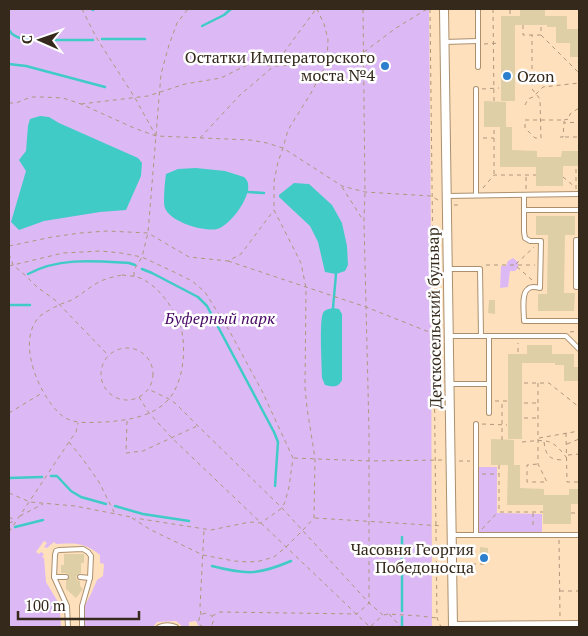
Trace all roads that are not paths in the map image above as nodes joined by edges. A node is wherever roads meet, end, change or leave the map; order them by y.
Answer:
1 (444, 9) edge
2 (478, 9) edge
3 (444, 42) junction
4 (478, 42) junction
5 (478, 67) dead end
6 (476, 89) road end
7 (578, 194) edge
8 (525, 195) junction
9 (476, 196) junction
10 (445, 199) junction
11 (524, 210) junction
12 (579, 210) edge
13 (579, 240) edge
14 (447, 269) junction
15 (579, 287) edge
16 (579, 321) edge
17 (447, 336) junction
18 (481, 336) junction
19 (489, 336) junction
20 (579, 349) edge
21 (449, 384) junction
22 (489, 384) junction
23 (489, 413) dead end
24 (476, 424) road end
25 (451, 531) junction
26 (476, 535) junction
27 (579, 535) edge
28 (54, 577) junction
29 (66, 577) dead end
30 (80, 578) dead end
31 (90, 578) junction
32 (579, 624) edge
33 (68, 627) edge
34 (82, 627) edge
35 (159, 627) edge
36 (176, 627) edge
37 (453, 627) edge

1 - 3 street, Детскосельский бульвар
2 - 4 lane
3 - 4 lane
3 - 10 street, Детскосельский бульвар
4 - 5 lane
6 - 9 lane
7 - 8 lane
8 - 9 lane
8 - 11 lane
9 - 10 lane
10 - 14 street, Детскосельский бульвар
11 - 12 lane
11 - 16 lane
13 - 15 lane
14 - 17 street, Детскосельский бульвар
14 - 18 lane
17 - 18 lane
17 - 21 street, Детскосельский бульвар
18 - 19 lane
19 - 20 lane
19 - 22 lane
21 - 22 lane
21 - 25 street, Детскосельский бульвар
22 - 23 lane
24 - 26 lane
25 - 26 lane
25 - 37 street, Детскосельский бульвар
26 - 27 lane
28 - 29 lane
28 - 31 lane
28 - 33 lane
30 - 31 lane
31 - 34 lane
32 - 37 street
35 - 36 lane

